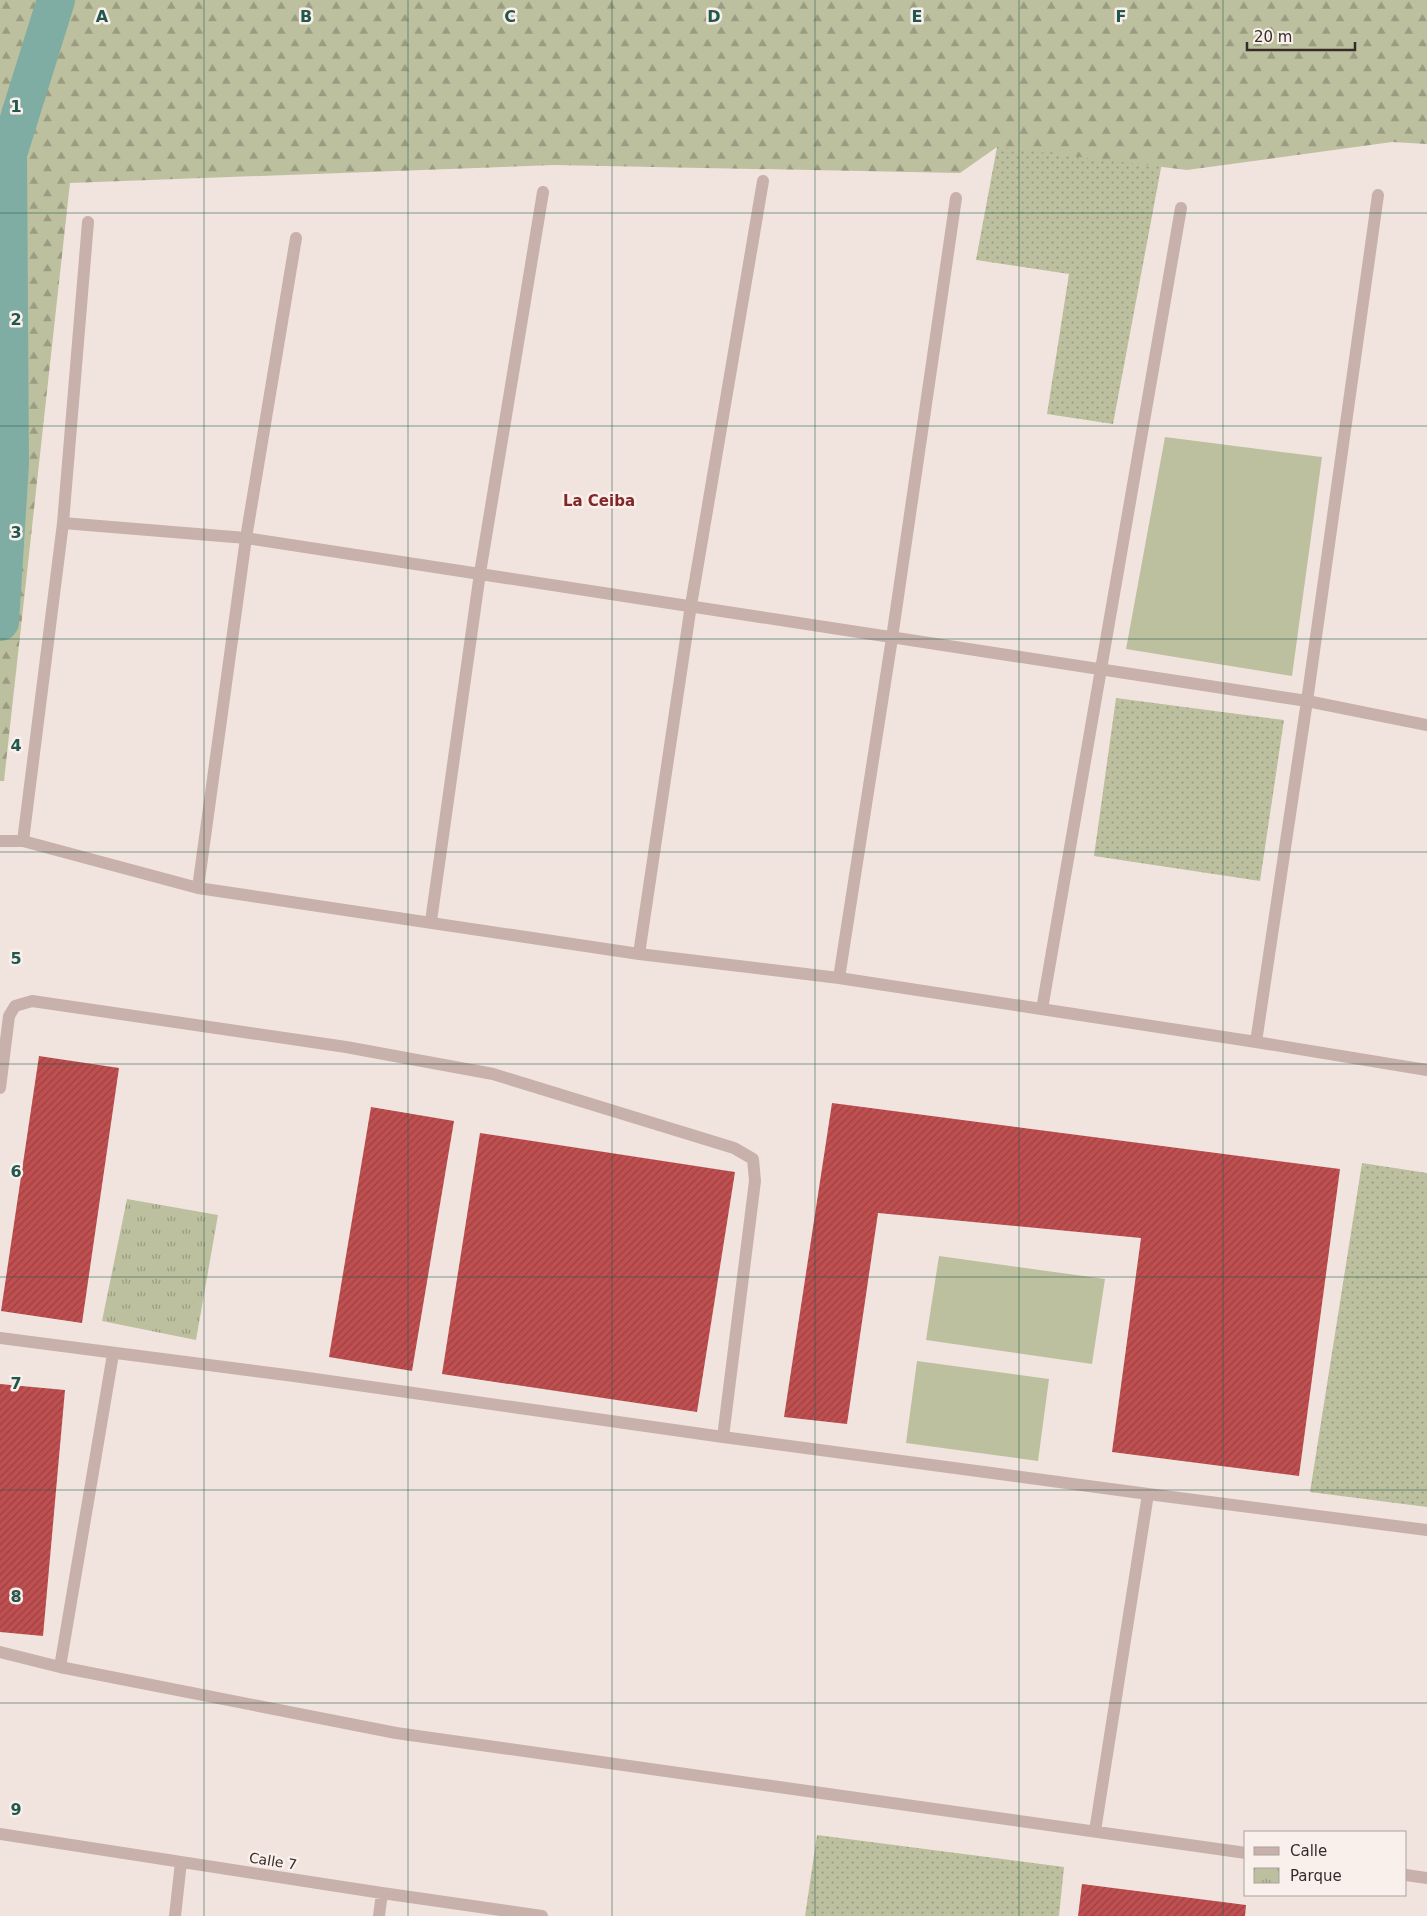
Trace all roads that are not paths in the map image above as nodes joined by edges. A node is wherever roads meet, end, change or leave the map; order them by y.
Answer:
1 (763, 181) dead end
2 (544, 192) dead end
3 (1378, 195) dead end
4 (956, 198) dead end
5 (1181, 208) dead end
6 (88, 222) dead end
7 (296, 238) dead end
8 (63, 523) junction
9 (246, 538) junction
10 (480, 573) junction
11 (691, 606) junction
12 (892, 638) junction
13 (1100, 670) junction
14 (1307, 702) junction
15 (1427, 725) edge
16 (0, 841) edge
17 (23, 841) junction
18 (198, 888) junction
19 (431, 922) junction
20 (639, 954) junction
21 (839, 978) junction
22 (1042, 1008) junction
23 (1256, 1042) junction
24 (1427, 1070) edge
25 (0, 1088) edge
26 (0, 1338) edge
27 (113, 1354) junction
28 (723, 1437) junction
29 (1148, 1494) junction
30 (1427, 1530) edge
31 (0, 1652) edge
32 (60, 1667) junction
33 (1095, 1832) junction
34 (0, 1834) edge
35 (1244, 1853) edge
36 (181, 1862) junction
37 (1407, 1875) edge
38 (1427, 1878) edge
39 (382, 1893) junction
40 (174, 1916) edge
41 (380, 1916) edge
42 (542, 1916) edge

1 - 11 street
2 - 10 street
3 - 14 street
4 - 12 street
5 - 13 street
6 - 8 street
7 - 9 street
8 - 9 street
8 - 17 street
9 - 10 street
9 - 18 street
10 - 11 street
10 - 19 street
11 - 12 street
11 - 20 street
12 - 13 street
12 - 21 street
13 - 14 street
13 - 22 street
14 - 15 street
14 - 23 street
16 - 17 street
17 - 18 street
18 - 19 street
19 - 20 street
20 - 21 street
21 - 22 street
22 - 23 street
23 - 24 street
25 - 28 street
26 - 27 street
27 - 28 street
27 - 32 street
28 - 29 street
29 - 30 street
29 - 33 street
31 - 32 street
32 - 33 street
33 - 35 street
34 - 36 street, Calle 7
36 - 39 street, Calle 7
36 - 40 street
37 - 38 street
39 - 41 street
39 - 42 street, Calle 7

